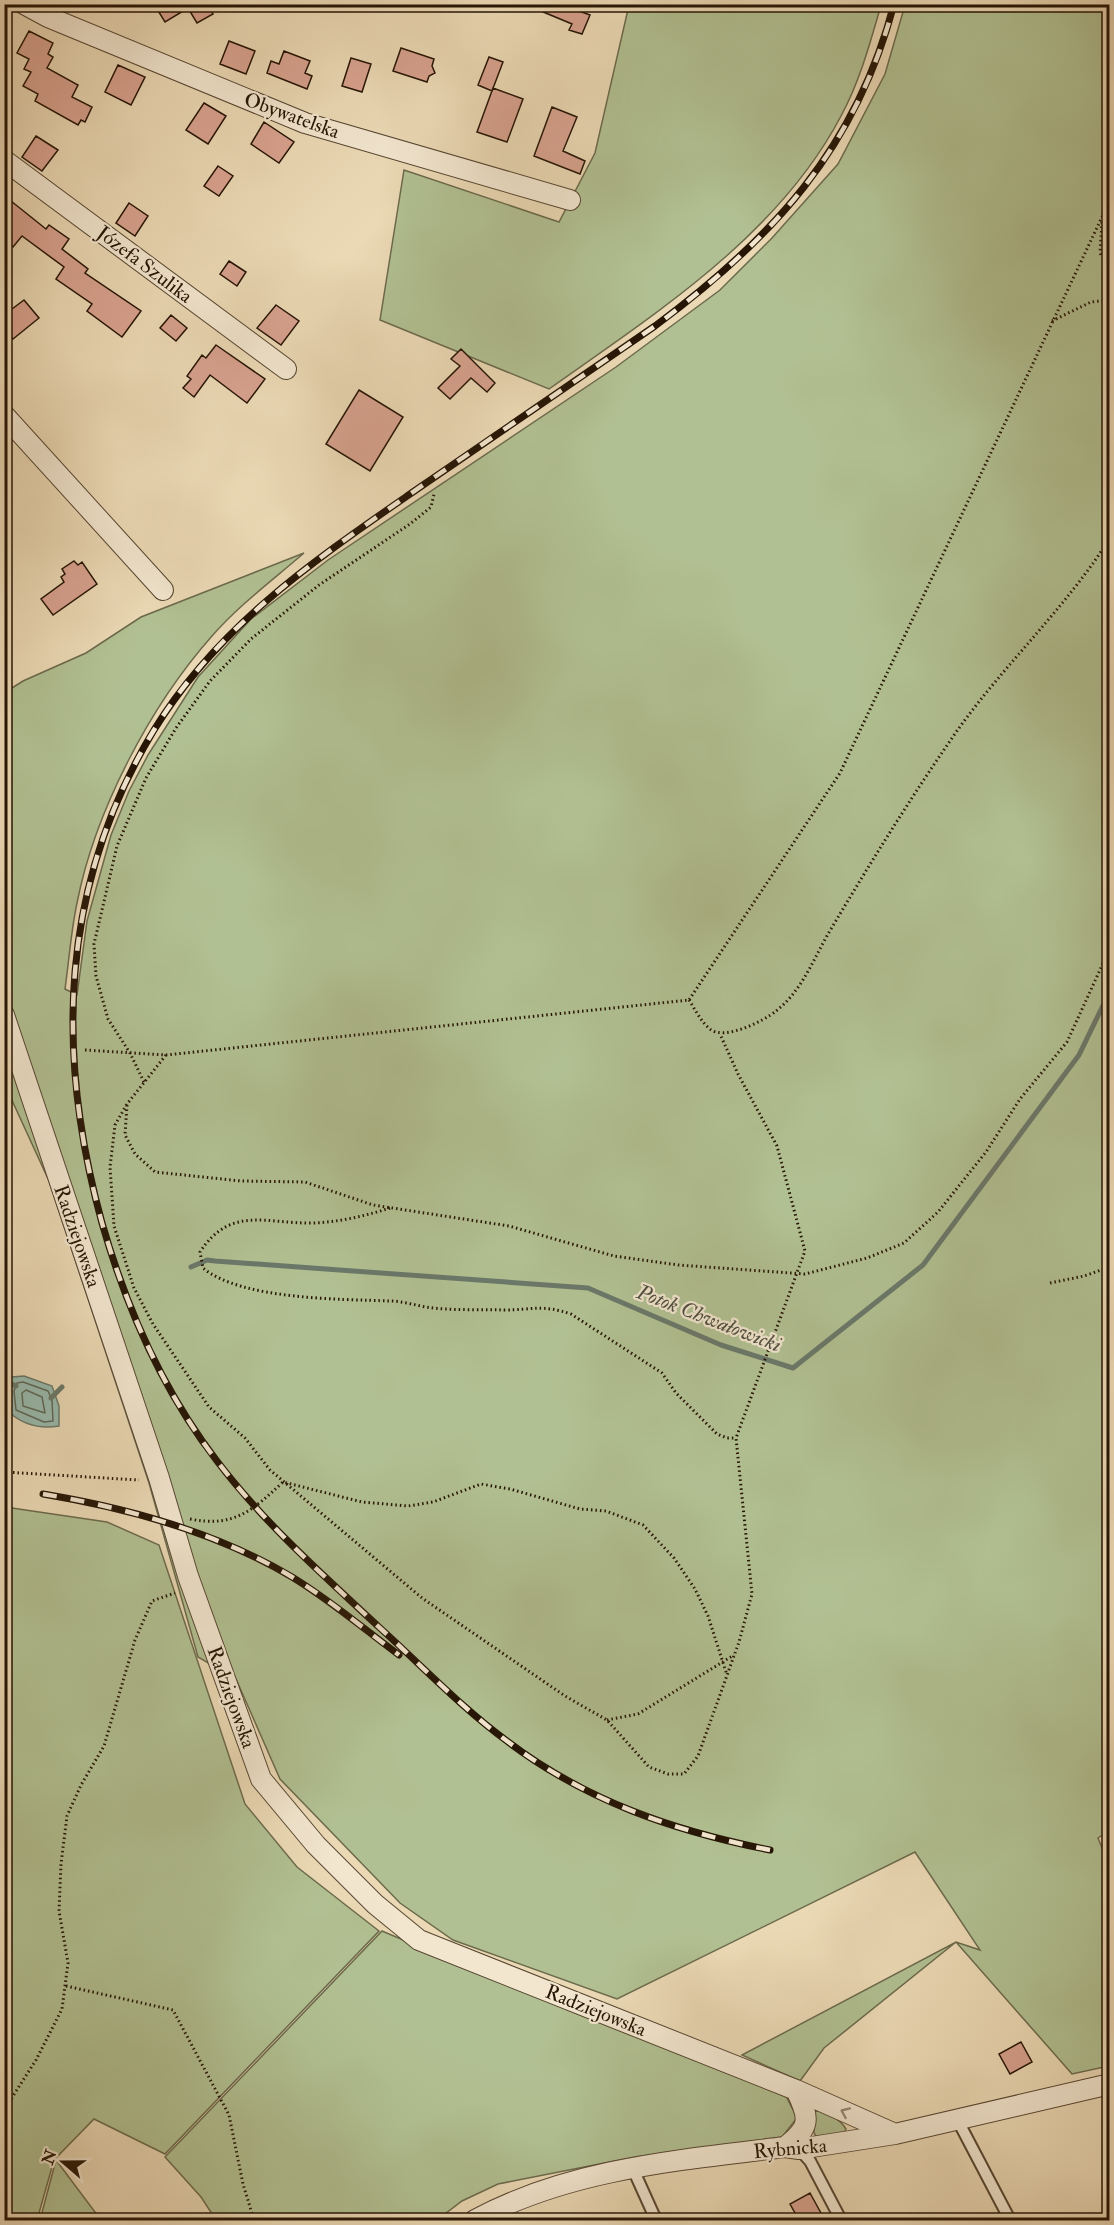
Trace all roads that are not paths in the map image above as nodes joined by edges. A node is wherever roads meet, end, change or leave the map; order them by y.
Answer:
1 (24, 4) edge
2 (4, 160) edge
3 (570, 200) dead end
4 (286, 369) dead end
5 (4, 415) edge
6 (163, 590) dead end
7 (4, 1015) edge
8 (1110, 2084) edge
9 (796, 2090) junction
10 (957, 2120) junction
11 (895, 2134) junction
12 (792, 2148) junction
13 (633, 2169) junction
14 (475, 2220) edge
15 (656, 2220) edge
16 (841, 2220) edge
17 (1010, 2220) edge

1 - 3 street, Obywatelska
2 - 4 street, Józefa Szulika
5 - 6 street
7 - 9 street, Radziejowska
8 - 10 street, Rybnicka
11 -> 9 street, Radziejowska
9 - 12 street
10 - 11 street, Rybnicka
10 - 17 lane
11 - 12 street, Rybnicka
12 - 13 street, Rybnicka
12 - 16 lane
13 - 14 street, Rybnicka
13 - 15 lane

